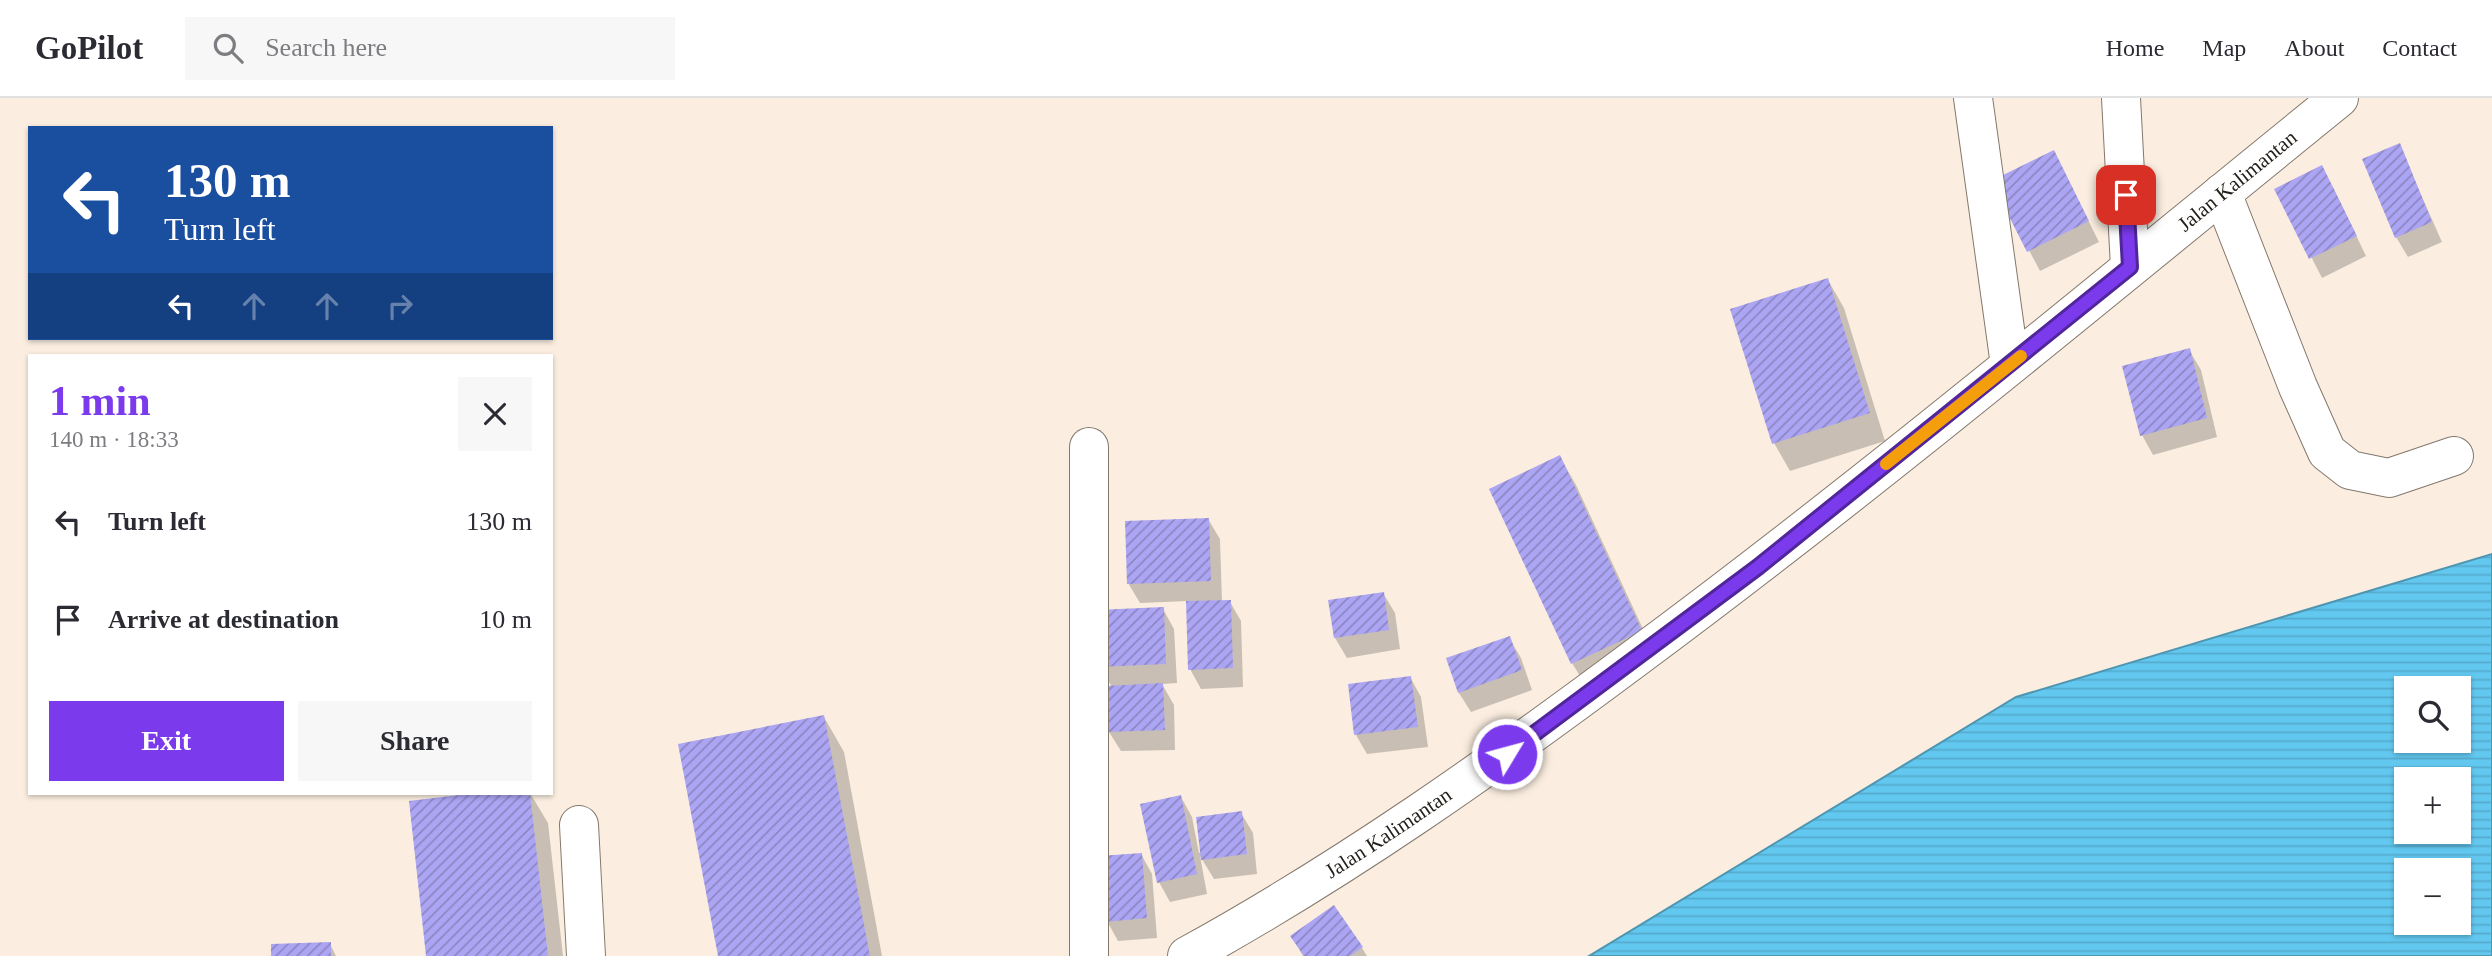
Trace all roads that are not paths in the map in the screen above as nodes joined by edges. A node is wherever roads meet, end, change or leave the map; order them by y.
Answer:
1 (1973, 98) edge
2 (2121, 98) edge
3 (2339, 98) edge
4 (2222, 193) junction
5 (2130, 267) junction
6 (2010, 365) junction
7 (1089, 447) dead end
8 (2454, 456) dead end
9 (579, 825) dead end
10 (586, 956) edge
11 (1089, 956) edge
12 (1187, 956) edge

1 - 6 street
2 - 5 street
3 - 4 street, Jalan Kalimantan
4 - 5 street, Jalan Kalimantan
4 - 8 street
5 - 6 street, Jalan Kalimantan
6 - 12 street, Jalan Kalimantan
7 - 11 street
9 - 10 street

